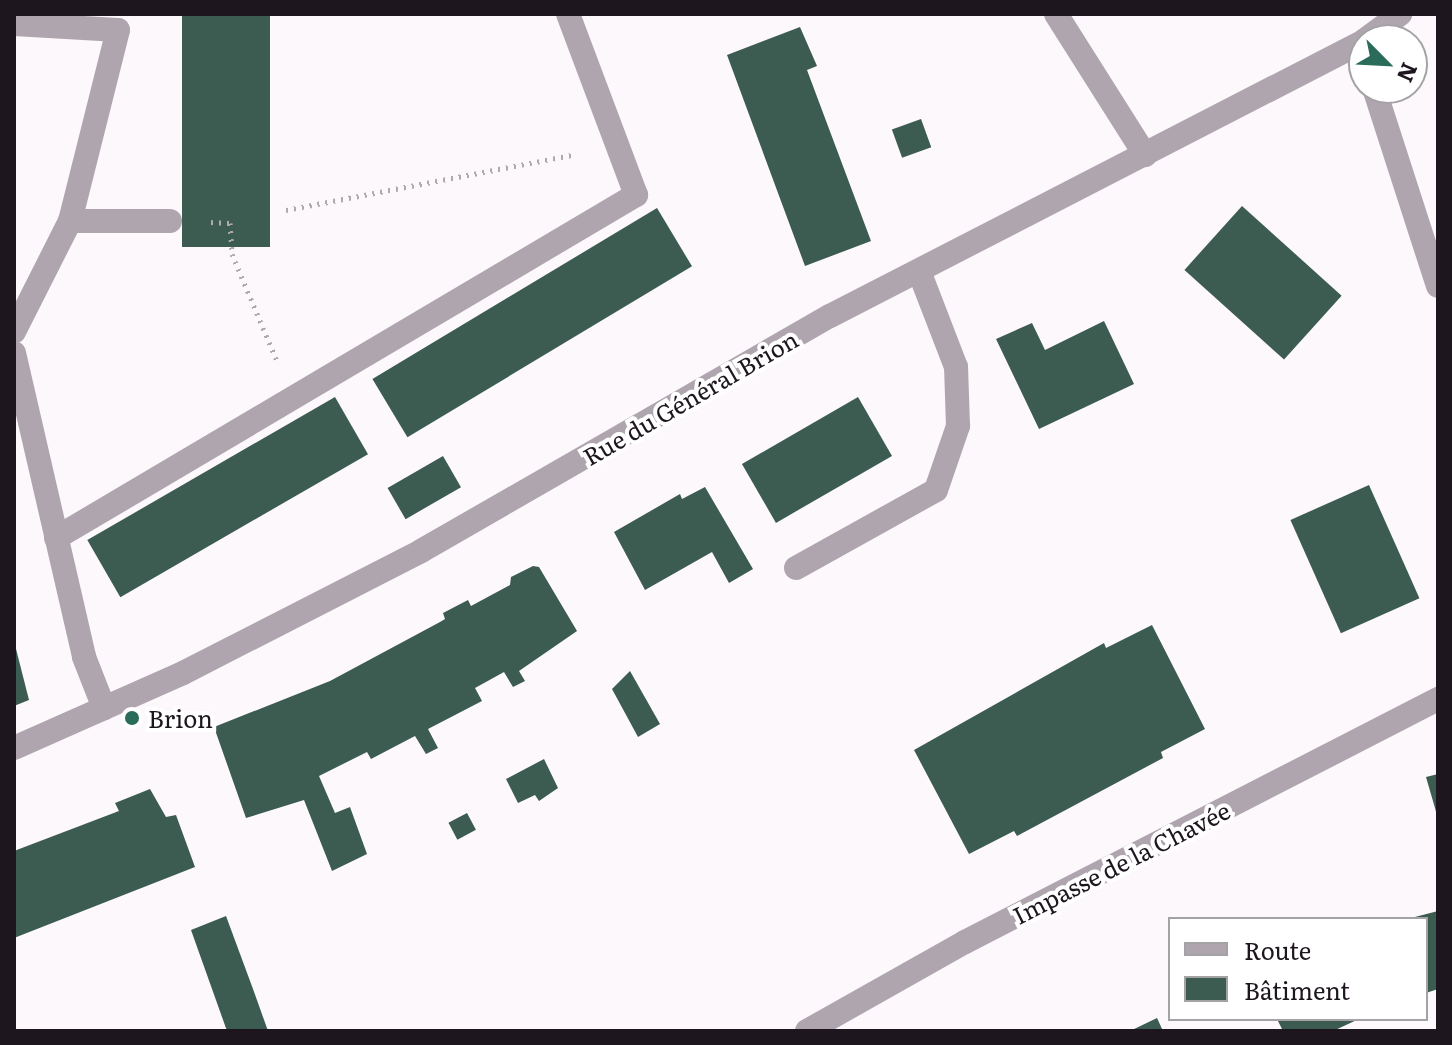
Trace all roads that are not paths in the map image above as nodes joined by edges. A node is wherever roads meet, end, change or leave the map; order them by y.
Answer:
1 (568, 14) edge
2 (1056, 14) edge
3 (122, 22) edge
4 (14, 24) edge
5 (1348, 54) edge
6 (1379, 104) edge
7 (1145, 155) junction
8 (70, 221) junction
9 (170, 221) road end
10 (919, 271) junction
11 (1438, 286) edge
12 (14, 332) edge
13 (14, 353) edge
14 (56, 538) junction
15 (796, 568) dead end
16 (1438, 699) edge
17 (104, 708) junction
18 (14, 748) edge
19 (807, 1031) edge

1 - 14 street
2 - 7 street
3 - 4 street
3 - 8 street
5 - 7 street, Rue du Général Brion
6 - 11 street
7 - 10 street, Rue du Général Brion
8 - 9 street
8 - 12 street
10 - 15 street
10 - 17 street, Rue du Général Brion
13 - 14 street
14 - 17 street
16 - 19 street, Impasse de la Chavée
17 - 18 street, Rue du Général Brion

